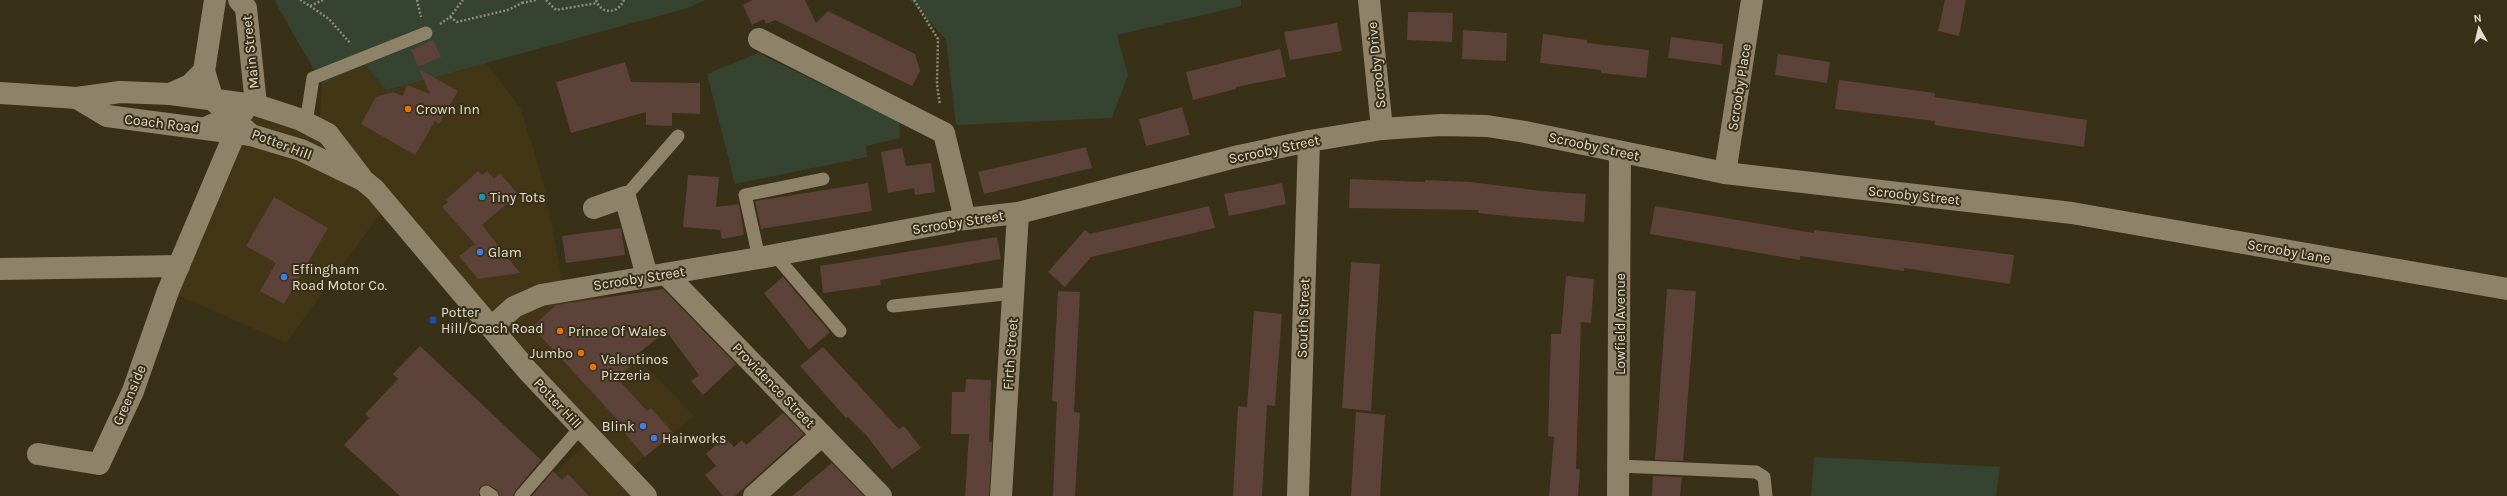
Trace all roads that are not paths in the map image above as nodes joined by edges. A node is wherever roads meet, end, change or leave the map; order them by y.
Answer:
1 (215, 0) edge
2 (239, 0) edge
3 (1369, 0) edge
4 (1752, 0) edge
5 (426, 33) road end
6 (759, 39) dead end
7 (204, 71) junction
8 (0, 93) edge
9 (170, 94) junction
10 (77, 98) junction
11 (213, 100) junction
12 (256, 106) junction
13 (306, 123) junction
14 (239, 128) junction
15 (1382, 129) junction
16 (678, 136) dead end
17 (1309, 141) junction
18 (1620, 152) junction
19 (1726, 174) junction
20 (823, 179) dead end
21 (363, 180) junction
22 (625, 197) junction
23 (594, 208) dead end
24 (1018, 213) junction
25 (2072, 213) joint
26 (965, 219) junction
27 (767, 256) junction
28 (179, 266) junction
29 (0, 269) edge
30 (657, 275) junction
31 (2507, 289) edge
32 (1014, 293) junction
33 (893, 306) dead end
34 (492, 327) junction
35 (840, 331) dead end
36 (581, 427) junction
37 (822, 435) junction
38 (38, 454) dead end
39 (1619, 466) junction
40 (521, 496) edge
41 (646, 496) edge
42 (754, 496) edge
43 (881, 496) edge
44 (1001, 496) edge
45 (1298, 496) edge
46 (1618, 496) edge
47 (1766, 496) edge

1 - 7 street
2 - 12 street, Main Street
3 - 15 street, Scrooby Drive
4 - 19 street, Scrooby Place
5 - 13 lane
6 - 26 street
7 - 9 street
7 - 11 street
8 - 10 street, Coach Road
9 - 10 street, Coach Road
9 - 11 street, Coach Road
10 - 14 street, Coach Road
11 - 12 street, Coach Road
11 - 14 street, Potter Hill
12 - 13 street, Potter Hill
12 - 14 street
13 - 21 street, Potter Hill
14 - 21 street, Potter Hill
14 - 28 street, Greenside
15 - 17 street, Scrooby Street
15 - 18 street, Scrooby Street
16 - 22 lane
17 - 24 street, Scrooby Street
17 - 45 street, South Street
18 - 19 street, Scrooby Street
18 - 39 street, Lowfield Avenue
19 - 25 street, Scrooby Street
20 - 27 lane
21 - 34 street, Potter Hill
22 - 23 street
22 - 30 street
24 - 26 street, Scrooby Street
24 - 32 street, Firth Street
25 - 31 street, Scrooby Lane
26 - 27 street, Scrooby Street
27 - 30 street, Scrooby Street
27 - 35 lane
28 - 29 street
28 - 38 street, Greenside
30 - 34 street, Scrooby Street
30 - 37 street, Providence Street
32 - 33 lane
32 - 44 street, Firth Street
34 - 36 street, Potter Hill
36 - 40 lane
36 - 41 street, Potter Hill
37 - 42 street
37 - 43 street, Providence Street
39 - 46 street, Lowfield Avenue
39 - 47 lane

